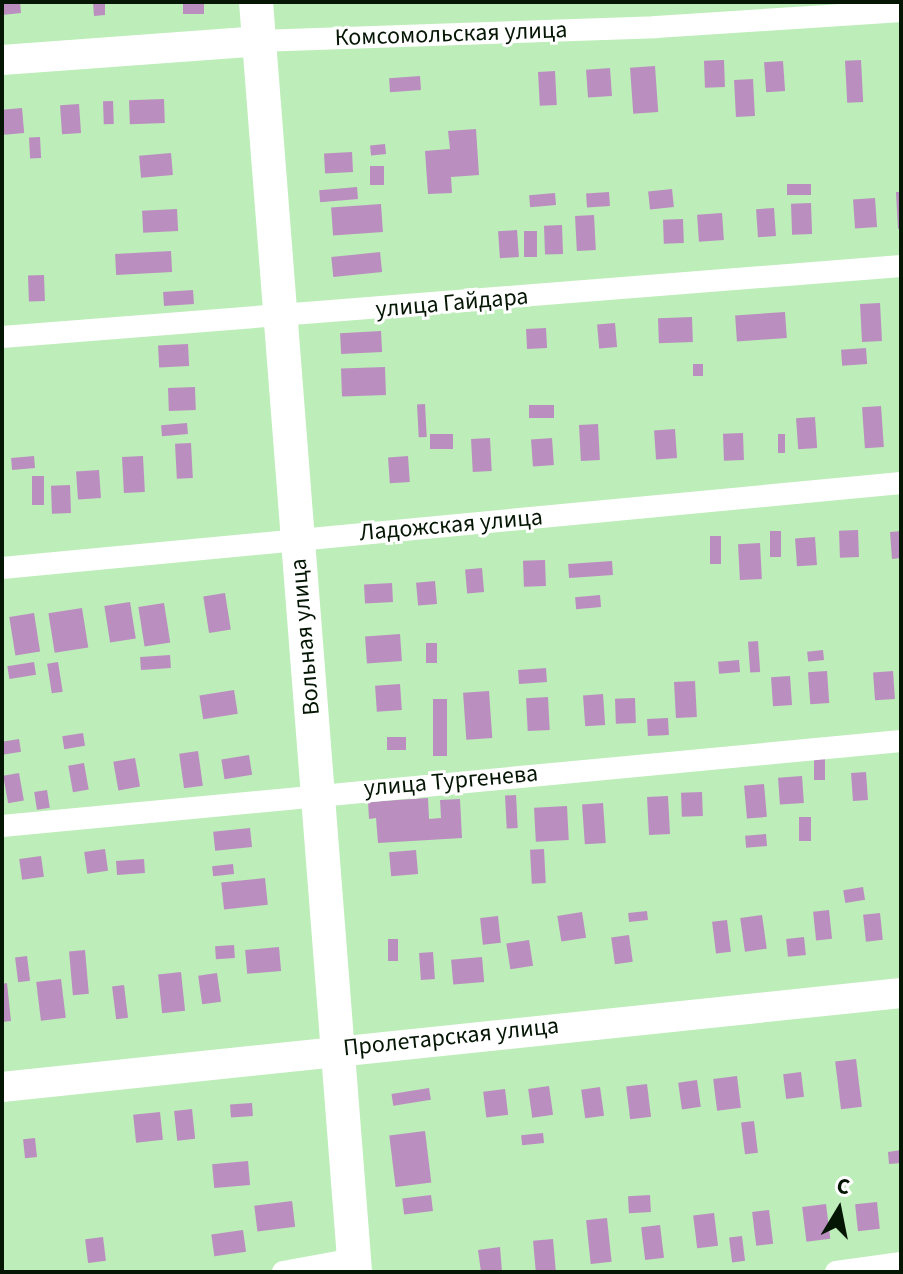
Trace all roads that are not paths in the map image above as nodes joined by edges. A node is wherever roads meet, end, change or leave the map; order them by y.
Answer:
1 (256, 2) edge
2 (901, 11) edge
3 (259, 41) junction
4 (2, 60) edge
5 (901, 266) edge
6 (280, 317) junction
7 (2, 337) edge
8 (901, 483) edge
9 (296, 539) junction
10 (2, 568) edge
11 (901, 741) edge
12 (319, 792) junction
13 (2, 826) edge
14 (901, 993) edge
15 (338, 1049) junction
16 (2, 1087) edge
17 (901, 1263) edge
18 (354, 1266) edge
19 (283, 1272) edge
20 (836, 1272) edge

1 - 3 main road, Вольная улица
2 - 3 street, Комсомольская улица
3 - 4 street, Комсомольская улица
3 - 6 main road, Вольная улица
5 - 6 street, улица Гайдара
6 - 7 street, улица Гайдара
6 - 9 main road, Вольная улица
8 - 9 street, Ладожская улица
9 - 10 street, Ладожская улица
9 - 12 main road, Вольная улица
11 - 12 street, улица Тургенева
12 - 13 street, улица Тургенева
12 - 15 main road, Вольная улица
14 - 15 street, Пролетарская улица
15 - 16 street, Пролетарская улица
15 - 18 main road, Вольная улица
17 - 20 street
18 - 19 street

